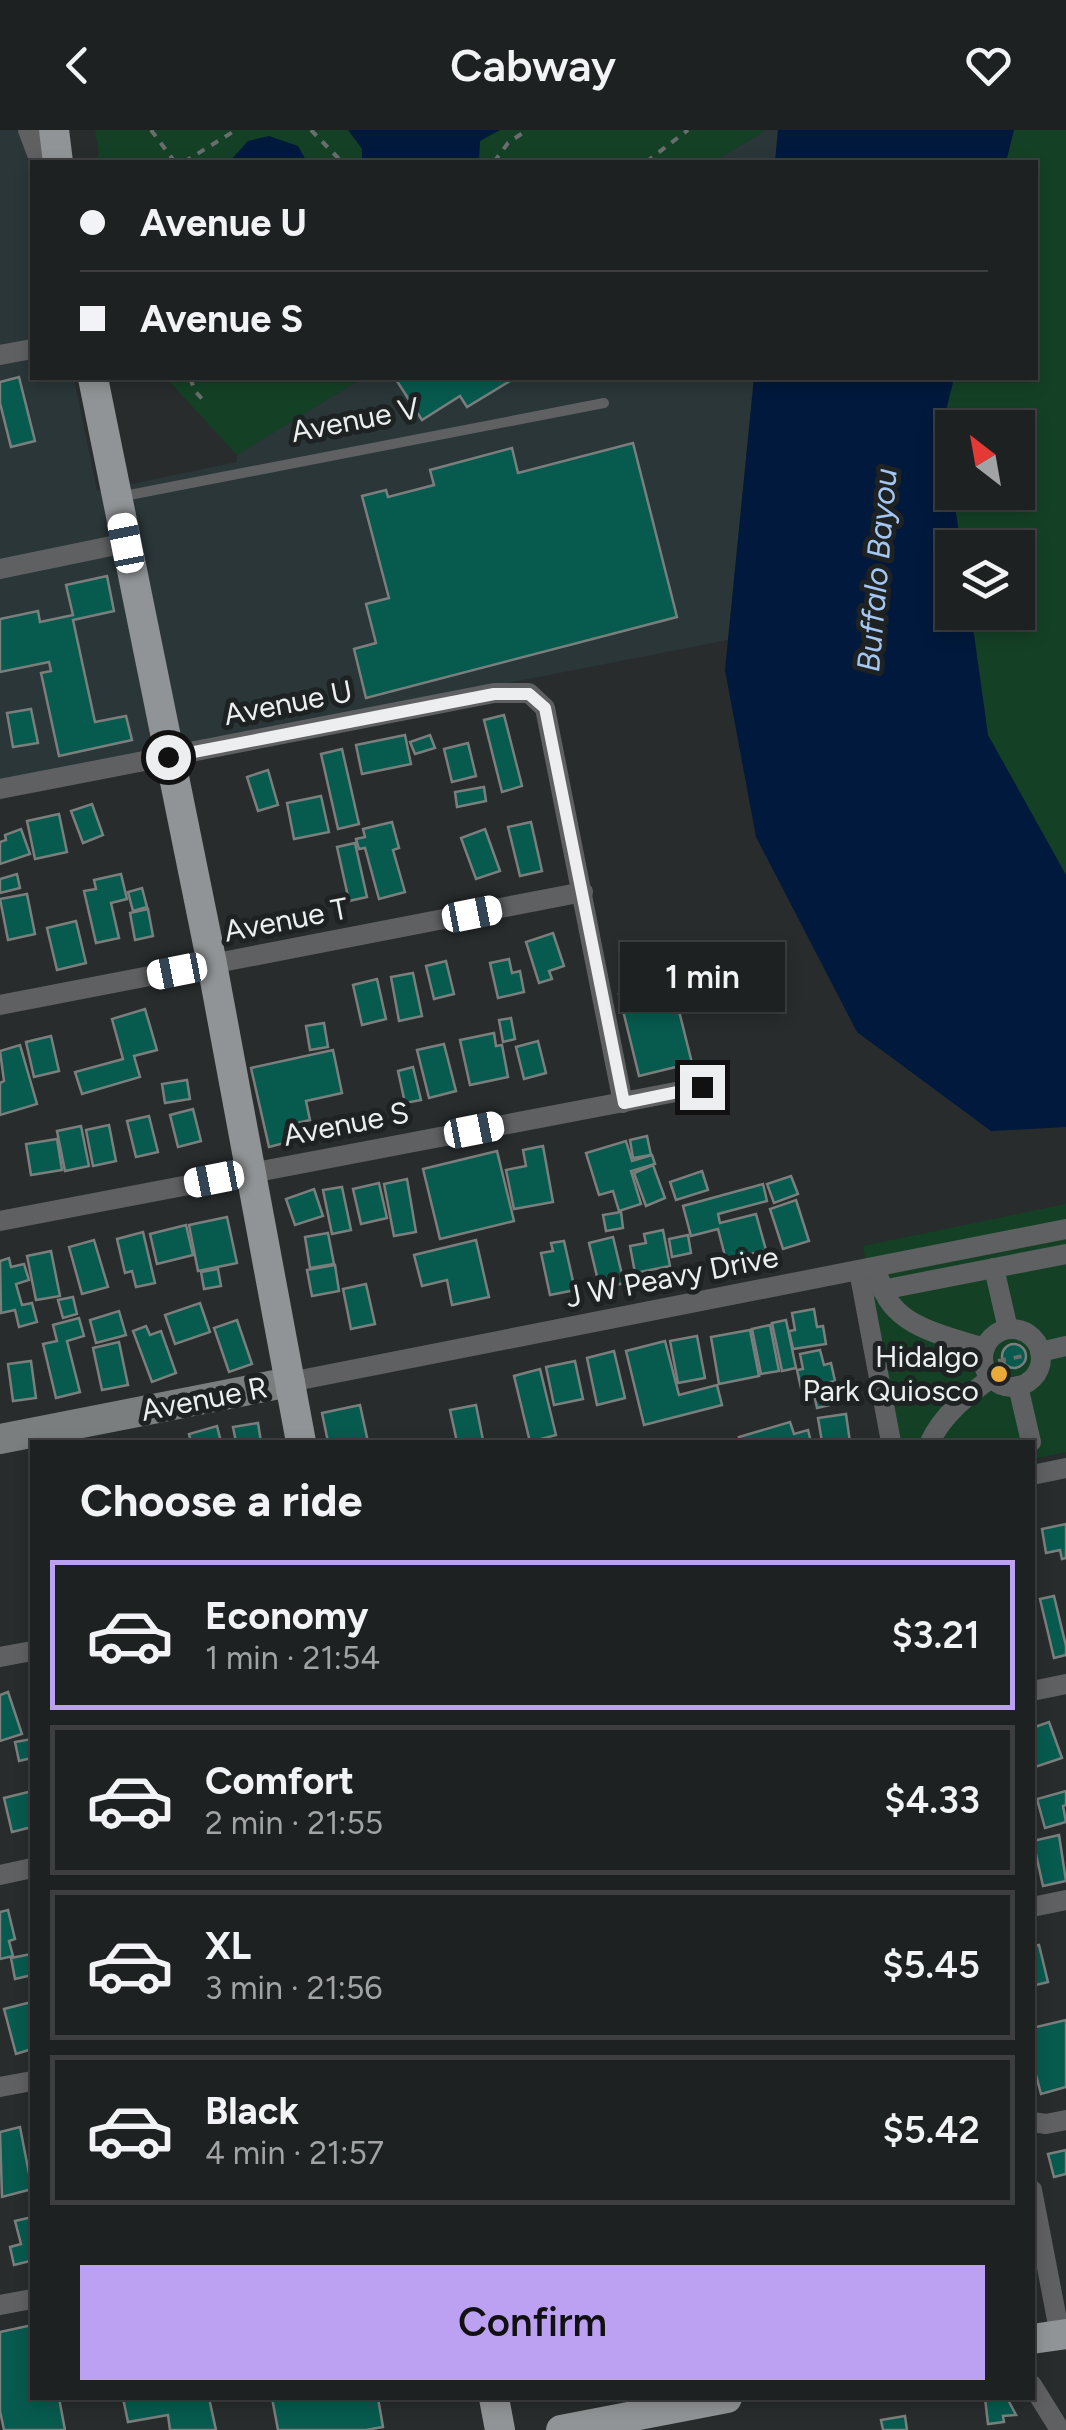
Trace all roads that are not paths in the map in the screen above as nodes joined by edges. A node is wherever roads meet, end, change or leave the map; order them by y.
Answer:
1 (28, 130) edge
2 (54, 130) edge
3 (39, 160) edge
4 (58, 160) edge
5 (30, 349) edge
6 (0, 356) edge
7 (92, 380) edge
8 (604, 403) dead end
9 (118, 498) junction
10 (126, 543) junction
11 (0, 569) edge
12 (168, 757) junction
13 (0, 790) edge
14 (583, 892) junction
15 (212, 964) junction
16 (0, 1005) edge
17 (702, 1087) dead end
18 (624, 1103) junction
19 (250, 1172) junction
20 (0, 1221) edge
21 (1066, 1229) edge
22 (1066, 1254) edge
23 (994, 1268) junction
24 (868, 1269) junction
25 (882, 1290) junction
26 (1008, 1329) junction
27 (1066, 1346) edge
28 (1040, 1352) junction
29 (987, 1363) junction
30 (290, 1382) junction
31 (1018, 1386) junction
32 (0, 1439) edge
33 (302, 1440) edge
34 (891, 1440) edge
35 (931, 1440) edge
36 (1031, 1440) edge
37 (1066, 1468) edge
38 (1035, 1474) edge
39 (30, 1650) edge
40 (0, 1657) edge
41 (1066, 1684) edge
42 (1035, 1690) edge
43 (30, 1868) edge
44 (0, 1875) edge
45 (1066, 1900) edge
46 (1035, 1906) edge
47 (30, 2081) edge
48 (0, 2087) edge
49 (1066, 2120) edge
50 (1035, 2122) edge
51 (1035, 2211) edge
52 (30, 2299) edge
53 (0, 2305) edge
54 (1053, 2336) edge
55 (1035, 2390) edge
56 (494, 2400) edge
57 (702, 2400) edge
58 (677, 2402) edge
59 (500, 2430) edge
60 (561, 2430) edge
61 (1060, 2430) edge

1 - 3 street
2 - 4 main road
5 - 6 street
7 - 9 main road
8 - 9 lane, Avenue V
9 - 10 main road
10 - 11 street
10 - 12 main road
12 - 13 street, Avenue U
12 - 14 street, Avenue U
12 - 15 main road
14 - 15 street, Avenue T
14 - 18 street
15 - 16 street, Avenue T
15 - 19 main road
17 - 18 street, Avenue S
18 - 19 street, Avenue S
19 - 20 street, Avenue S
19 - 30 main road
21 - 24 street, J W Peavy Drive
22 - 23 street
23 - 25 street
23 - 26 street
24 - 25 street
24 - 30 street, J W Peavy Drive
24 - 34 street
25 - 29 street
26 - 28 street
26 - 29 street
27 - 28 street
28 - 31 street
29 - 31 street
29 - 35 street
30 - 32 street, Avenue R
30 - 33 main road
31 - 36 street
37 - 38 street
39 - 40 street
41 - 42 street
43 - 44 street
45 - 46 street
47 - 48 street
49 - 50 street
51 - 54 street
52 - 53 street
55 - 61 street
56 - 59 main road
57 - 58 main road
58 - 60 main road

